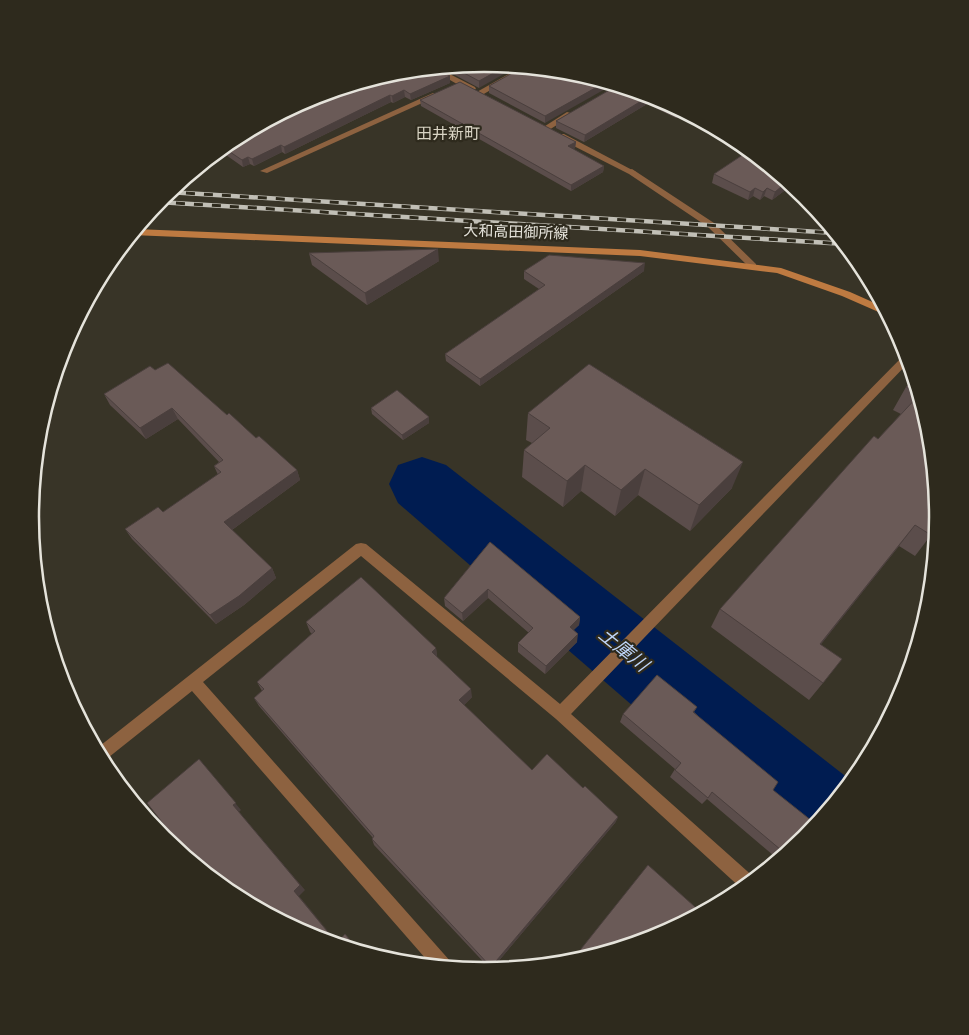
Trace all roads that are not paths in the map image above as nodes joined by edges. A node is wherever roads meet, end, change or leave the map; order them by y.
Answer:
1 (515, 73) edge
2 (444, 74) edge
3 (461, 83) junction
4 (452, 87) edge
5 (443, 91) edge
6 (479, 93) junction
7 (487, 97) edge
8 (579, 109) edge
9 (538, 124) edge
10 (546, 128) junction
11 (264, 171) dead end
12 (142, 232) edge
13 (753, 266) junction
14 (878, 309) edge
15 (902, 362) edge
16 (193, 682) junction
17 (561, 714) junction
18 (105, 751) edge
19 (744, 880) edge
20 (438, 960) edge

1 - 6 street
2 - 3 street
3 - 4 street
3 - 6 street
5 - 11 street
6 - 7 street
8 - 10 street
9 - 10 street
10 - 13 street
12 - 13 main road, 大和高田御所線
13 - 14 main road, 大和高田御所線
15 - 17 street
16 - 17 street
16 - 18 street
16 - 20 street
17 - 19 street

